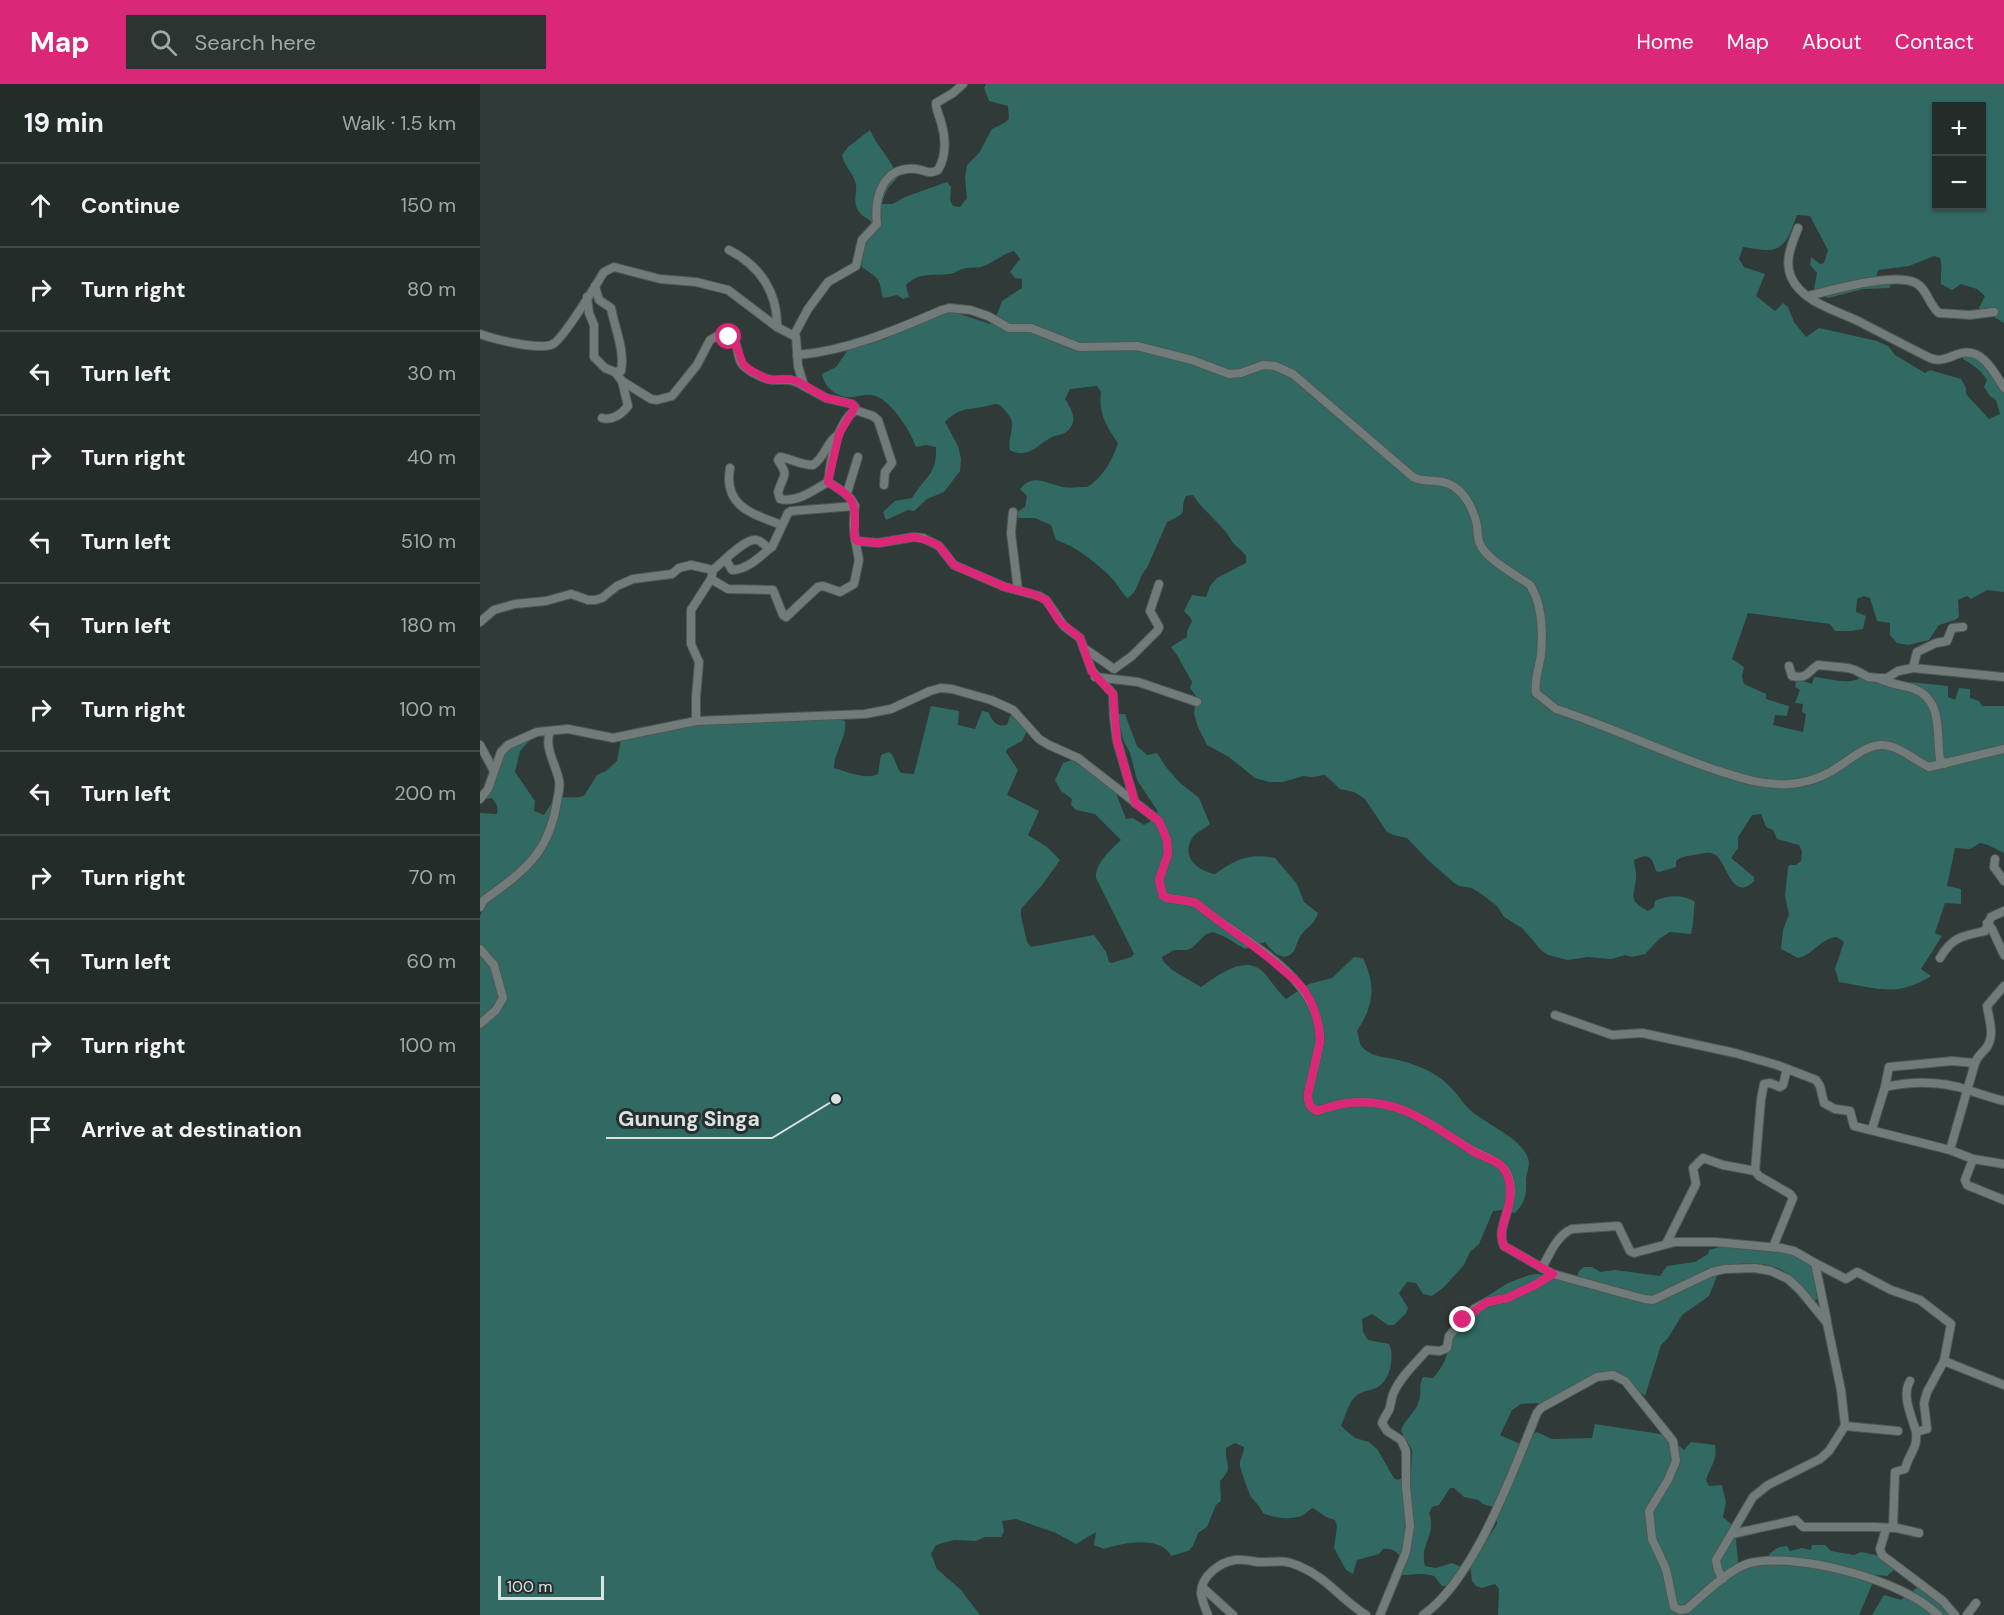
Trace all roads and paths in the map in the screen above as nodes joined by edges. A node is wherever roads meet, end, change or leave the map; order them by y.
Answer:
1 (963, 84) edge
2 (1798, 228) dead end
3 (729, 250) dead end
4 (596, 286) junction
5 (1808, 296) junction
6 (587, 297) junction
7 (1994, 312) dead end
8 (777, 327) junction
9 (480, 334) edge
10 (794, 335) junction
11 (797, 355) junction
12 (615, 372) junction
13 (622, 381) junction
14 (804, 386) junction
15 (2004, 388) edge
16 (855, 411) junction
17 (602, 418) dead end
18 (839, 434) junction
19 (858, 457) dead end
20 (730, 468) dead end
21 (828, 482) junction
22 (884, 485) dead end
23 (847, 493) junction
24 (855, 506) junction
25 (1013, 512) dead end
26 (782, 525) junction
27 (855, 539) junction
28 (769, 549) junction
29 (726, 560) junction
30 (713, 570) junction
31 (711, 579) junction
32 (1159, 584) dead end
33 (1018, 590) junction
34 (480, 622) edge
35 (1963, 627) dead end
36 (1084, 648) junction
37 (1789, 666) dead end
38 (1913, 668) junction
39 (1095, 677) junction
40 (2004, 677) edge
41 (1878, 678) junction
42 (1197, 702) dead end
43 (696, 721) junction
44 (550, 731) junction
45 (480, 745) edge
46 (2004, 749) edge
47 (1945, 764) junction
48 (494, 771) junction
49 (480, 799) edge
50 (1135, 803) junction
51 (1995, 859) dead end
52 (2004, 881) edge
53 (480, 907) edge
54 (2004, 911) edge
55 (1987, 923) junction
56 (480, 949) edge
57 (2004, 955) edge
58 (1940, 958) dead end
59 (2004, 986) edge
60 (1555, 1015) dead end
61 (480, 1024) edge
62 (1975, 1063) junction
63 (1788, 1069) junction
64 (1885, 1087) junction
65 (1968, 1090) junction
66 (2004, 1101) edge
67 (1872, 1129) junction
68 (1950, 1150) junction
69 (1973, 1159) junction
70 (2004, 1164) edge
71 (1755, 1172) junction
72 (2004, 1200) edge
73 (1666, 1244) junction
74 (1773, 1247) junction
75 (1815, 1263) junction
76 (1542, 1268) junction
77 (1553, 1274) junction
78 (1827, 1323) junction
79 (1944, 1361) junction
80 (1910, 1381) dead end
81 (2004, 1385) edge
82 (1845, 1426) junction
83 (1898, 1431) dead end
84 (1916, 1432) junction
85 (1889, 1528) junction
86 (1919, 1533) dead end
87 (1732, 1534) junction
88 (1723, 1579) junction
89 (1202, 1587) junction
90 (1976, 1603) dead end
91 (1208, 1615) edge
92 (1233, 1615) edge
93 (1366, 1615) edge
94 (1380, 1615) edge
95 (1423, 1615) edge
96 (1938, 1615) edge
97 (1955, 1615) edge
98 (1967, 1615) edge

1 - 10 street
2 - 5 street
3 - 8 street
4 - 6 street
4 - 8 street
4 - 12 street
5 - 7 street
5 - 15 street
6 - 9 street
6 - 12 street
8 - 10 street
10 - 11 street
11 - 14 street
11 - 47 street
12 - 13 street
13 - 14 street
13 - 17 street
14 - 16 street
16 - 18 street
16 - 22 street
18 - 21 street
18 - 21 street
19 - 23 street
20 - 26 street
21 - 23 street
23 - 24 street
24 - 26 street
24 - 27 street
25 - 33 street
26 - 28 street
27 - 31 street
27 - 33 street
28 - 29 street
28 - 29 street
29 - 30 street
30 - 31 street
30 - 34 street
31 - 43 street
32 - 36 street
33 - 36 street
35 - 38 street
36 - 39 street
37 - 41 street
38 - 40 street
38 - 41 street
39 - 42 street
39 - 50 street
41 - 47 street
43 - 44 street
43 - 50 street
44 - 48 street
44 - 53 street
45 - 48 street
46 - 47 street
48 - 49 street
50 - 76 street
51 - 52 street
54 - 55 street
55 - 57 street
55 - 58 street
56 - 61 street
59 - 62 street
60 - 63 street
62 - 64 street
62 - 65 street
63 - 67 street
63 - 71 street
64 - 65 street
64 - 67 street
65 - 66 street
65 - 68 street
67 - 68 street
68 - 69 street
69 - 70 street
69 - 72 street
71 - 73 street
71 - 74 street
73 - 74 street
73 - 76 street
74 - 75 street
75 - 78 street
75 - 79 street
76 - 77 street
77 - 78 street
77 - 94 street
78 - 82 street
79 - 81 street
79 - 84 street
80 - 84 street
82 - 83 street
82 - 87 street
84 - 85 street
85 - 86 street
85 - 87 street
85 - 97 street
87 - 88 street
88 - 95 street
88 - 96 street
89 - 91 street
89 - 92 street
89 - 93 street
90 - 98 street

